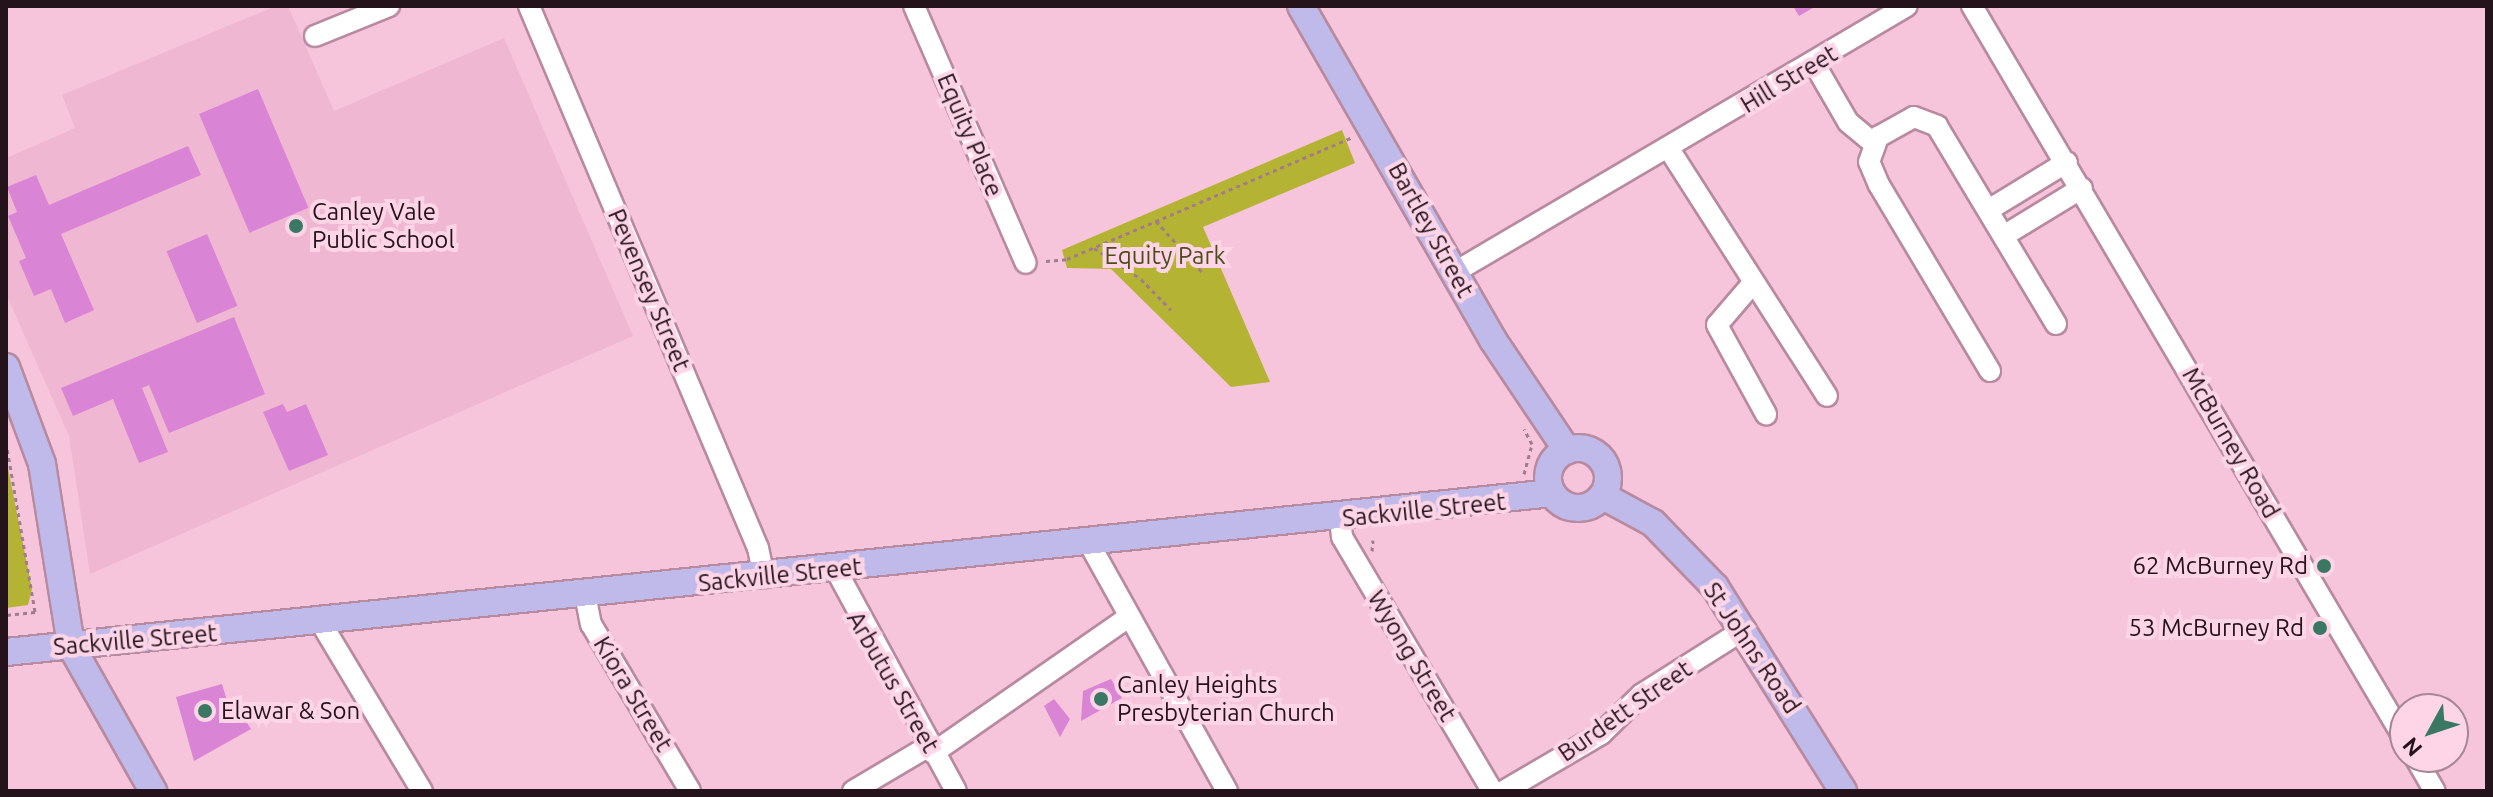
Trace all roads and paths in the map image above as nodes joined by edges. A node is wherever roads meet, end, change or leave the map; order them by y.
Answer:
1 (389, 6) edge
2 (529, 6) edge
3 (914, 6) edge
4 (1301, 6) edge
5 (1907, 6) edge
6 (1972, 6) edge
7 (315, 36) dead end
8 (1815, 65) junction
9 (1357, 135) dead end
10 (1873, 143) junction
11 (1669, 149) junction
12 (2067, 162) junction
13 (2082, 188) junction
14 (1990, 209) junction
15 (1156, 221) junction
16 (2005, 235) junction
17 (1094, 248) junction
18 (1026, 263) joint
19 (1455, 272) junction
20 (1203, 273) dead end
21 (1753, 283) junction
22 (1171, 310) dead end
23 (2056, 324) dead end
24 (6, 367) edge
25 (1990, 371) dead end
26 (1827, 396) dead end
27 (1766, 414) dead end
28 (6, 442) edge
29 (1567, 450) junction
30 (1552, 493) junction
31 (1603, 496) junction
32 (1340, 518) junction
33 (1089, 543) junction
34 (836, 570) junction
35 (764, 577) junction
36 (585, 594) junction
37 (6, 615) edge
38 (1126, 619) junction
39 (321, 623) junction
40 (1745, 629) junction
41 (71, 646) junction
42 (6, 652) edge
43 (2389, 713) edge
44 (931, 749) junction
45 (2424, 773) edge
46 (1490, 790) edge
47 (153, 791) edge
48 (422, 791) edge
49 (690, 791) edge
50 (853, 791) edge
51 (956, 791) edge
52 (1227, 791) edge
53 (1843, 791) edge
54 (2435, 791) edge

1 - 7 street
2 - 35 street, Pevensey Street
3 - 18 street, Equity Place
4 - 19 main road, Bartley Street
5 - 8 street, Hill Street
6 - 12 street, McBurney Road
8 - 10 street
8 - 11 street, Hill Street
9 - 15 path
10 - 14 street
10 - 25 street
11 - 19 street, Hill Street
11 - 21 street
12 - 13 street, McBurney Road
12 - 14 street
13 - 16 street
13 - 43 street, McBurney Road
14 - 16 street
15 - 17 path
15 - 20 path
16 - 23 street
17 - 18 path
17 - 22 path
19 - 29 main road, Bartley Street
21 - 26 street
21 - 27 street
24 - 41 main road
28 - 37 path
29 - 30 main road
29 - 31 main road
30 - 31 main road
30 - 32 main road, Sackville Street
31 - 40 main road, St Johns Road
32 - 33 main road, Sackville Street
32 - 46 street, Wyong Street
33 - 34 main road, Sackville Street
33 - 38 street
34 - 35 main road, Sackville Street
34 - 44 street, Arbutus Street
35 - 36 main road, Sackville Street
36 - 39 main road, Sackville Street
36 - 49 street, Kiora Street
38 - 44 street
38 - 52 street
39 - 41 main road, Sackville Street
39 - 48 street
40 - 46 street, Burdett Street
40 - 53 main road, St Johns Road
41 - 42 main road, Sackville Street
41 - 47 main road
44 - 50 street
44 - 51 street, Arbutus Street
45 - 54 street

